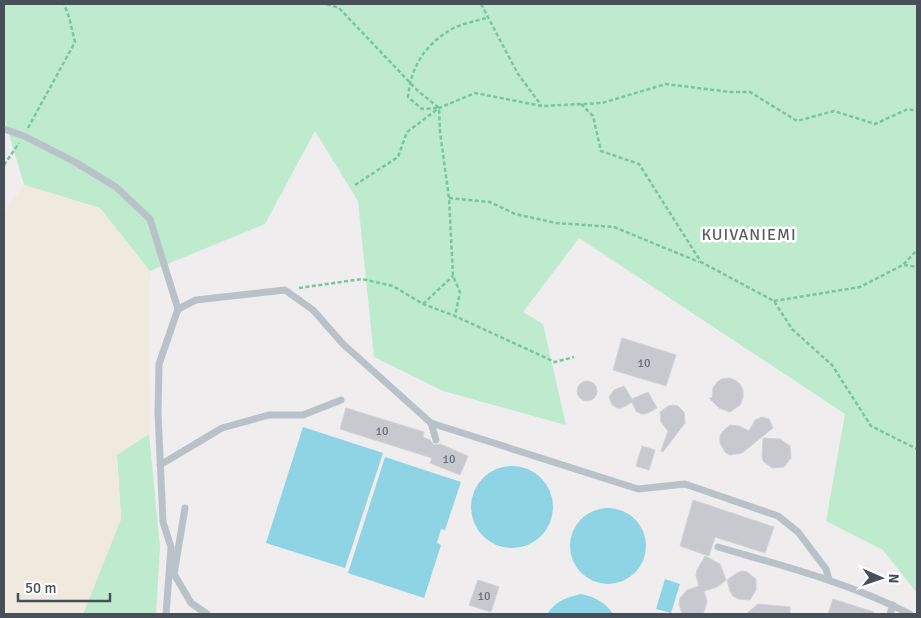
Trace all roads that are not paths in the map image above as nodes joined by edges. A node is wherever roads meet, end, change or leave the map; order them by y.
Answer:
1 (4, 129) edge
2 (178, 309) junction
3 (341, 400) dead end
4 (431, 423) junction
5 (436, 440) dead end
6 (160, 465) junction
7 (185, 508) dead end
8 (718, 547) dead end
9 (829, 580) junction
10 (893, 605) junction
11 (166, 614) edge
12 (207, 614) edge
13 (890, 614) edge
14 (910, 614) edge

1 - 2 lane
2 - 4 lane
2 - 6 lane
3 - 6 lane
4 - 5 lane
4 - 9 lane
6 - 11 lane
7 - 12 lane
8 - 9 lane
9 - 10 lane
10 - 13 lane
10 - 14 lane

